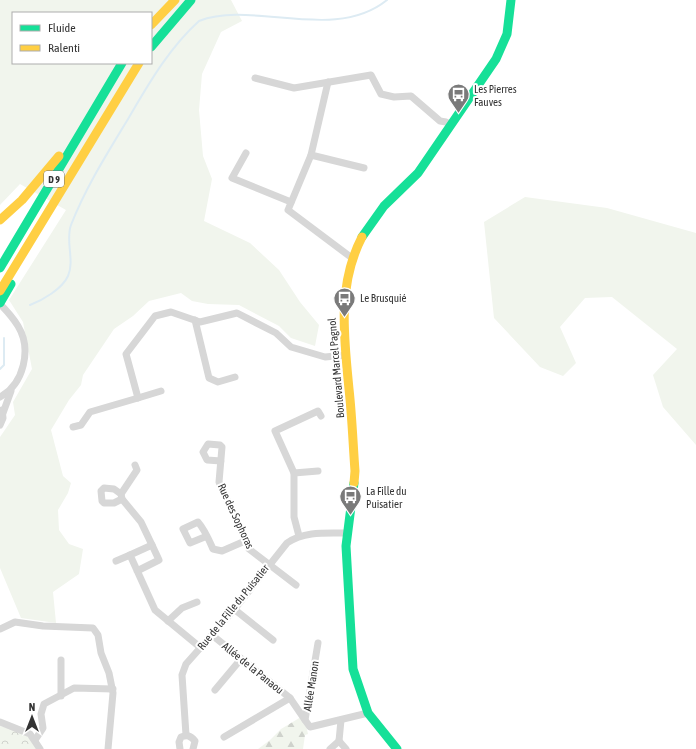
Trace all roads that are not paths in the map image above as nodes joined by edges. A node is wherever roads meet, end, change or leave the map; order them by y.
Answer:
1 (175, 0) edge
2 (191, 0) edge
3 (196, 0) edge
4 (511, 0) edge
5 (152, 24) edge
6 (168, 25) junction
7 (152, 46) edge
8 (121, 64) edge
9 (138, 64) edge
10 (255, 78) dead end
11 (328, 82) junction
12 (106, 90) junction
13 (440, 121) junction
14 (451, 125) junction
15 (446, 133) junction
16 (246, 153) dead end
17 (311, 155) junction
18 (364, 168) dead end
19 (291, 202) junction
20 (0, 220) edge
21 (38, 230) junction
22 (352, 258) junction
23 (0, 268) edge
24 (0, 290) edge
25 (2, 306) edge
26 (195, 320) junction
27 (346, 355) junction
28 (235, 377) dead end
29 (12, 389) junction
30 (161, 391) dead end
31 (0, 397) edge
32 (138, 398) junction
33 (1, 410) edge
34 (321, 416) dead end
35 (0, 425) edge
36 (73, 427) dead end
37 (221, 461) dead end
38 (135, 464) dead end
39 (318, 471) dead end
40 (294, 473) junction
41 (347, 533) junction
42 (207, 536) dead end
43 (298, 536) junction
44 (246, 541) junction
45 (152, 545) junction
46 (130, 555) junction
47 (116, 561) dead end
48 (269, 564) junction
49 (137, 571) junction
50 (296, 585) dead end
51 (198, 602) dead end
52 (234, 609) junction
53 (168, 621) junction
54 (0, 629) edge
55 (212, 635) junction
56 (273, 640) dead end
57 (318, 644) dead end
58 (201, 648) junction
59 (241, 659) junction
60 (60, 660) dead end
61 (113, 689) junction
62 (216, 690) dead end
63 (60, 696) junction
64 (290, 698) junction
65 (368, 713) junction
66 (306, 720) junction
67 (341, 720) junction
68 (0, 722) edge
69 (186, 735) junction
70 (224, 737) dead end
71 (36, 740) junction
72 (339, 741) junction
73 (40, 749) edge
74 (108, 749) edge
75 (180, 749) edge
76 (193, 749) edge
77 (330, 749) edge
78 (346, 749) edge
79 (397, 749) edge

1 - 5 main road
2 - 6 main road
3 - 6 main road
4 - 14 main road, Boulevard Marcel Pagnol
6 - 7 main road
8 - 12 main road, D 9
9 - 21 main road, D 9
10 - 11 street
11 - 13 street
11 - 17 street
12 - 20 main road
12 - 23 main road, D 9
13 - 14 street
13 - 15 street
14 - 15 main road, Boulevard Marcel Pagnol
15 - 22 main road, Boulevard Marcel Pagnol
16 - 19 street
17 - 18 street
17 - 19 street
19 - 22 street
21 - 24 main road, D 9
21 - 25 main road
22 - 27 main road, Boulevard Marcel Pagnol
25 - 29 street
26 - 27 street
26 - 28 street
26 - 32 street
27 - 41 main road, Boulevard Marcel Pagnol
29 - 31 street
29 - 33 street
30 - 32 street
32 - 36 street
33 - 35 street
34 - 40 street
37 - 44 street, Rue des Sophoras
38 - 45 street
39 - 40 street
40 - 43 street
41 - 43 street
41 - 65 main road, Boulevard Marcel Pagnol
42 - 44 street
43 - 48 street, Rue de la Fille du Puisatier
44 - 48 street, Rue des Sophoras
45 - 46 street
45 - 49 street
46 - 47 street
46 - 49 street
48 - 50 street, Rue des Sophoras
48 - 52 street, Rue de la Fille du Puisatier
49 - 53 street
51 - 53 street
52 - 55 street, Rue de la Fille du Puisatier
52 - 56 street
53 - 58 street
54 - 61 street
55 - 58 street, Rue de la Fille du Puisatier
55 - 59 street, Allée de la Panaou
57 - 66 street, Allée Manon
58 - 69 street, Rue de la Fille du Puisatier
59 - 62 street
59 - 64 street, Allée de la Panaou
60 - 63 street
61 - 63 street
61 - 74 street
63 - 71 street
64 - 66 street
64 - 70 street, Allée de la Panaou
65 - 67 street
65 - 79 main road, Boulevard Marcel Pagnol
66 - 67 street, Allée Manon
67 - 72 street
68 - 71 street
69 - 75 street, Rue de la Fille du Puisatier
69 - 76 street, Rue de la Fille du Puisatier
71 - 73 street
72 - 77 street
72 - 78 street

